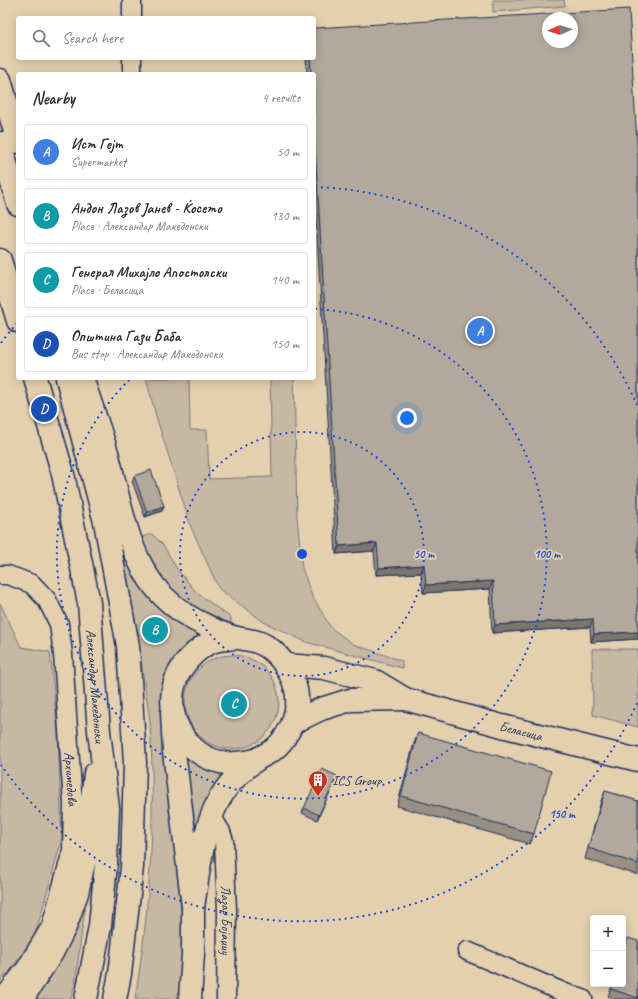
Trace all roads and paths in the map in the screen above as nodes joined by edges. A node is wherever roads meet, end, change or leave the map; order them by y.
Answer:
1 (132, 0) edge
2 (132, 16) edge
3 (0, 80) edge
4 (16, 135) edge
5 (0, 143) edge
6 (16, 197) edge
7 (0, 260) edge
8 (16, 314) edge
9 (36, 380) edge
10 (69, 380) edge
11 (83, 380) edge
12 (0, 575) edge
13 (236, 638) junction
14 (286, 665) junction
15 (405, 699) junction
16 (172, 712) junction
17 (294, 722) junction
18 (99, 731) junction
19 (256, 760) junction
20 (638, 760) edge
21 (212, 817) junction
22 (193, 907) junction
23 (467, 951) dead end
24 (564, 996) edge
25 (2, 999) edge
26 (22, 999) edge
27 (86, 999) edge
28 (115, 999) edge
29 (190, 999) edge
30 (226, 999) edge
31 (583, 999) edge

1 - 2 street
3 - 4 street
5 - 6 street
7 - 8 street
9 - 18 street, Александар Македонски
10 - 28 street
11 - 13 street
12 - 25 street, Архимедова
13 - 14 street
13 - 16 street
14 - 15 street, Беласица
14 - 17 street
15 - 17 street, Беласица
15 - 20 street, Беласица
16 - 19 street
16 - 22 street
17 - 19 street
18 - 26 street
18 - 27 street, Александар Македонски
19 - 21 street
21 - 22 street
21 - 30 street, Лазар Бојаџиу
22 - 29 street
23 - 24 street
24 - 31 street

